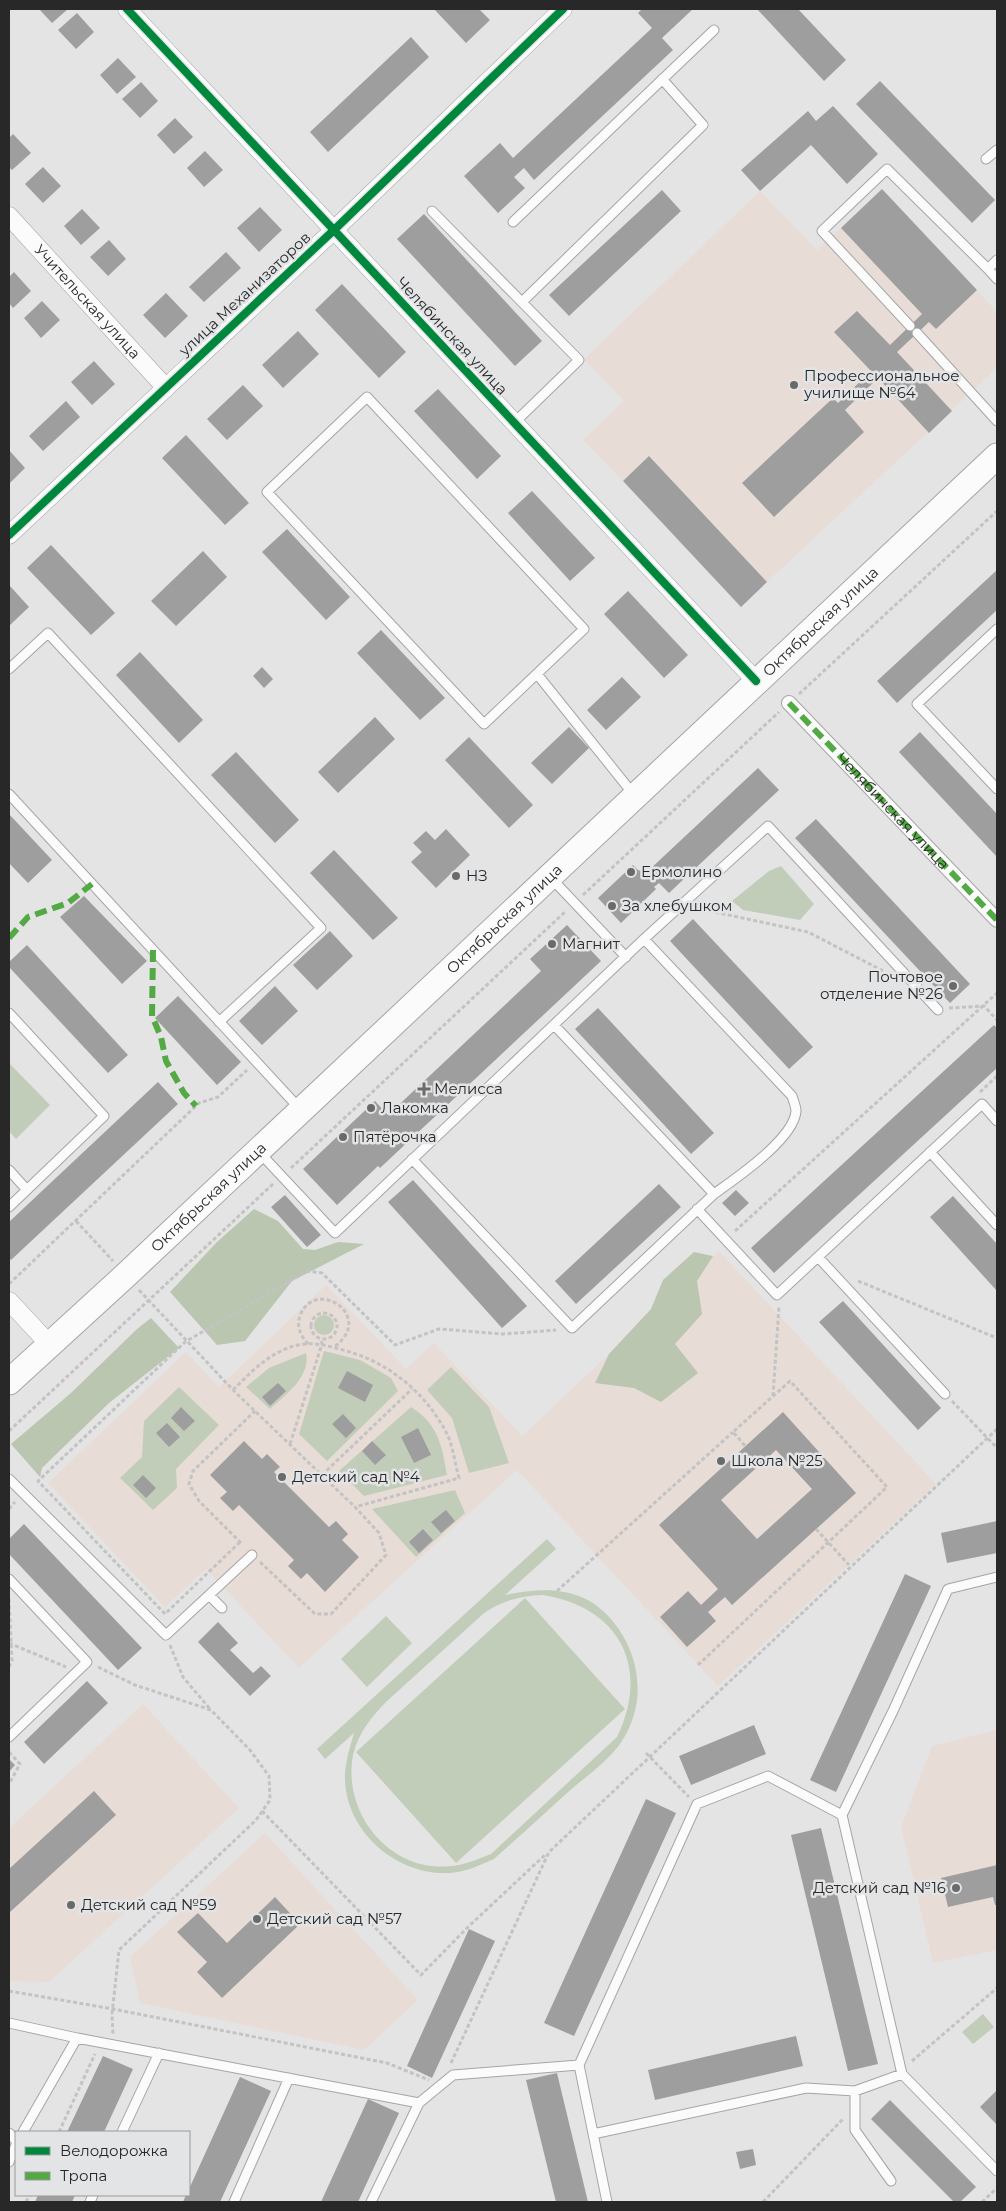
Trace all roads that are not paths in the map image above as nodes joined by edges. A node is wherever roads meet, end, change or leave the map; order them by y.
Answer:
1 (127, 9) edge
2 (563, 9) edge
3 (714, 30) dead end
4 (662, 80) junction
5 (997, 150) edge
6 (986, 159) dead end
7 (432, 211) dead end
8 (9, 216) edge
9 (513, 222) dead end
10 (334, 230) junction
11 (997, 260) edge
12 (988, 269) junction
13 (997, 279) edge
14 (522, 302) junction
15 (910, 326) dead end
16 (917, 334) dead end
17 (166, 388) junction
18 (997, 421) edge
19 (514, 422) junction
20 (997, 456) edge
21 (9, 535) edge
22 (997, 629) edge
23 (9, 669) edge
24 (537, 674) junction
25 (756, 681) junction
26 (789, 703) road end
27 (997, 790) edge
28 (9, 794) edge
29 (634, 795) junction
30 (549, 876) junction
31 (997, 920) edge
32 (644, 940) junction
33 (626, 957) junction
34 (938, 1010) dead end
35 (9, 1013) edge
36 (220, 1022) junction
37 (554, 1025) junction
38 (300, 1109) junction
39 (997, 1121) edge
40 (257, 1150) junction
41 (930, 1152) junction
42 (412, 1160) junction
43 (9, 1170) edge
44 (27, 1190) junction
45 (714, 1194) junction
46 (9, 1207) edge
47 (697, 1210) junction
48 (997, 1225) edge
49 (818, 1257) junction
50 (9, 1301) edge
51 (50, 1345) junction
52 (9, 1382) edge
53 (945, 1394) road end
54 (9, 1479) edge
55 (252, 1555) road end
56 (997, 1577) edge
57 (9, 1579) edge
58 (209, 1595) junction
59 (222, 1608) dead end
60 (9, 1737) edge
61 (842, 1815) junction
62 (9, 2023) edge
63 (77, 2038) junction
64 (159, 2054) junction
65 (579, 2066) junction
66 (902, 2074) junction
67 (289, 2078) junction
68 (855, 2091) junction
69 (418, 2103) junction
70 (24, 2131) edge
71 (122, 2131) edge
72 (593, 2134) junction
73 (15, 2146) edge
74 (9, 2162) edge
75 (997, 2171) edge
76 (891, 2181) dead end
77 (234, 2202) edge
78 (371, 2202) edge
79 (607, 2202) edge

1 - 10 street, Челябинская улица
2 - 10 street, улица Механизаторов
3 - 4 lane
4 - 9 lane
4 - 14 lane
5 - 6 lane
7 - 14 lane
8 - 17 street, Учительская улица
10 - 17 street, улица Механизаторов
10 - 19 street, Челябинская улица
11 - 12 lane
12 - 13 lane
12 - 15 lane
14 - 19 lane
16 - 18 lane
17 - 21 street, улица Механизаторов
19 - 25 street, Челябинская улица
20 - 25 main road, Октябрьская улица
22 - 27 lane
23 - 36 lane
24 - 24 lane
24 - 29 lane
25 - 29 main road, Октябрьская улица
26 - 31 street, Челябинская улица
28 - 36 lane
29 - 30 main road, Октябрьская улица
30 - 33 lane
30 - 38 main road, Октябрьская улица
32 - 33 lane
32 - 34 lane
32 - 45 lane
33 - 37 lane
35 - 44 lane
36 - 38 lane
37 - 42 lane
37 - 45 lane
38 - 40 main road, Октябрьская улица
39 - 41 lane
40 - 42 lane
40 - 51 main road, Октябрьская улица
41 - 48 lane
41 - 49 lane
42 - 47 lane
43 - 44 lane
44 - 46 lane
45 - 47 lane
47 - 49 lane
49 - 53 lane
50 - 51 street
51 - 52 main road, Октябрьская улица
54 - 58 lane
55 - 58 lane
56 - 61 lane
57 - 60 lane
58 - 59 lane
61 - 65 lane
61 - 66 lane
62 - 63 lane
63 - 64 lane
63 - 70 lane
64 - 67 lane
64 - 71 lane
65 - 69 lane
65 - 72 lane
66 - 68 lane
66 - 75 lane
67 - 69 lane
67 - 77 lane
68 - 72 lane
68 - 76 lane
69 - 78 lane
72 - 79 lane
73 - 74 lane

